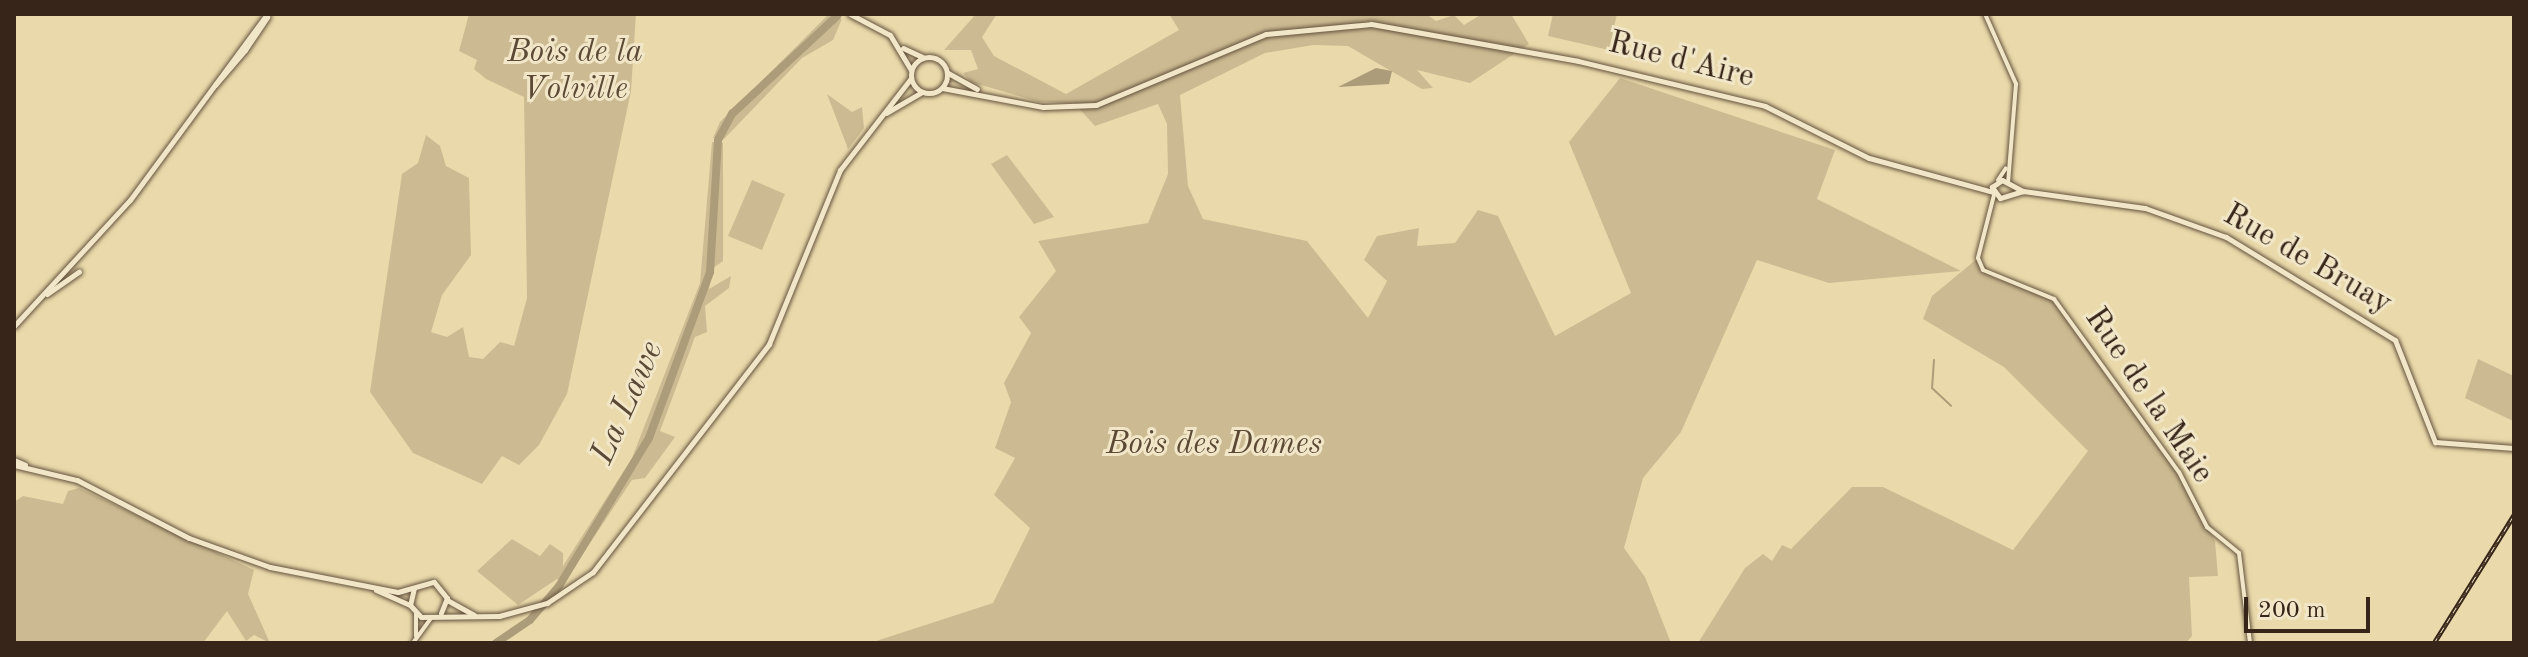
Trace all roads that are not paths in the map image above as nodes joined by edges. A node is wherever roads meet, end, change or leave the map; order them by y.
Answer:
1 (268, 14) edge
2 (850, 14) edge
3 (1985, 14) edge
4 (902, 48) junction
5 (924, 58) junction
6 (911, 70) junction
7 (947, 73) junction
8 (911, 78) junction
9 (942, 88) junction
10 (922, 92) junction
11 (981, 92) junction
12 (882, 115) junction
13 (2007, 165) junction
14 (1996, 182) junction
15 (1979, 184) junction
16 (2009, 184) junction
17 (2023, 191) junction
18 (1993, 193) junction
19 (2007, 196) junction
20 (1993, 210) junction
21 (79, 272) dead end
22 (46, 294) junction
23 (14, 326) edge
24 (2514, 448) edge
25 (14, 462) edge
26 (414, 588) junction
27 (371, 589) junction
28 (447, 600) junction
29 (410, 605) junction
30 (416, 613) junction
31 (440, 614) junction
32 (475, 615) junction
33 (431, 618) junction
34 (414, 640) edge
35 (2250, 643) edge

1 - 22 main road
2 - 4 main road
3 - 13 street
4 - 5 main road
4 - 6 main road
5 - 6 main road
5 - 7 main road
6 - 8 main road
7 - 9 main road
7 - 11 main road, Rue d'Aire
8 - 10 main road
8 - 12 main road
9 - 10 main road
9 - 11 main road, Rue d'Aire
10 - 12 main road
11 - 15 main road, Rue d'Aire
12 - 32 main road
13 - 14 street
13 - 16 street
14 - 15 main road
14 - 16 main road
14 - 18 main road
15 - 18 main road
16 - 17 main road
16 - 19 main road
17 - 19 main road
17 - 24 main road, Rue de Bruay
18 - 19 main road
18 - 20 street
19 - 20 street
20 - 35 street, Rue de la Maie
21 - 22 main road
22 - 23 main road
25 - 27 main road
26 - 27 main road
26 - 28 main road
26 - 29 main road
27 - 29 main road
28 - 31 main road
28 - 32 main road
29 - 30 main road
30 - 33 main road
30 - 34 street
31 - 32 main road
31 - 33 main road
33 - 34 street

